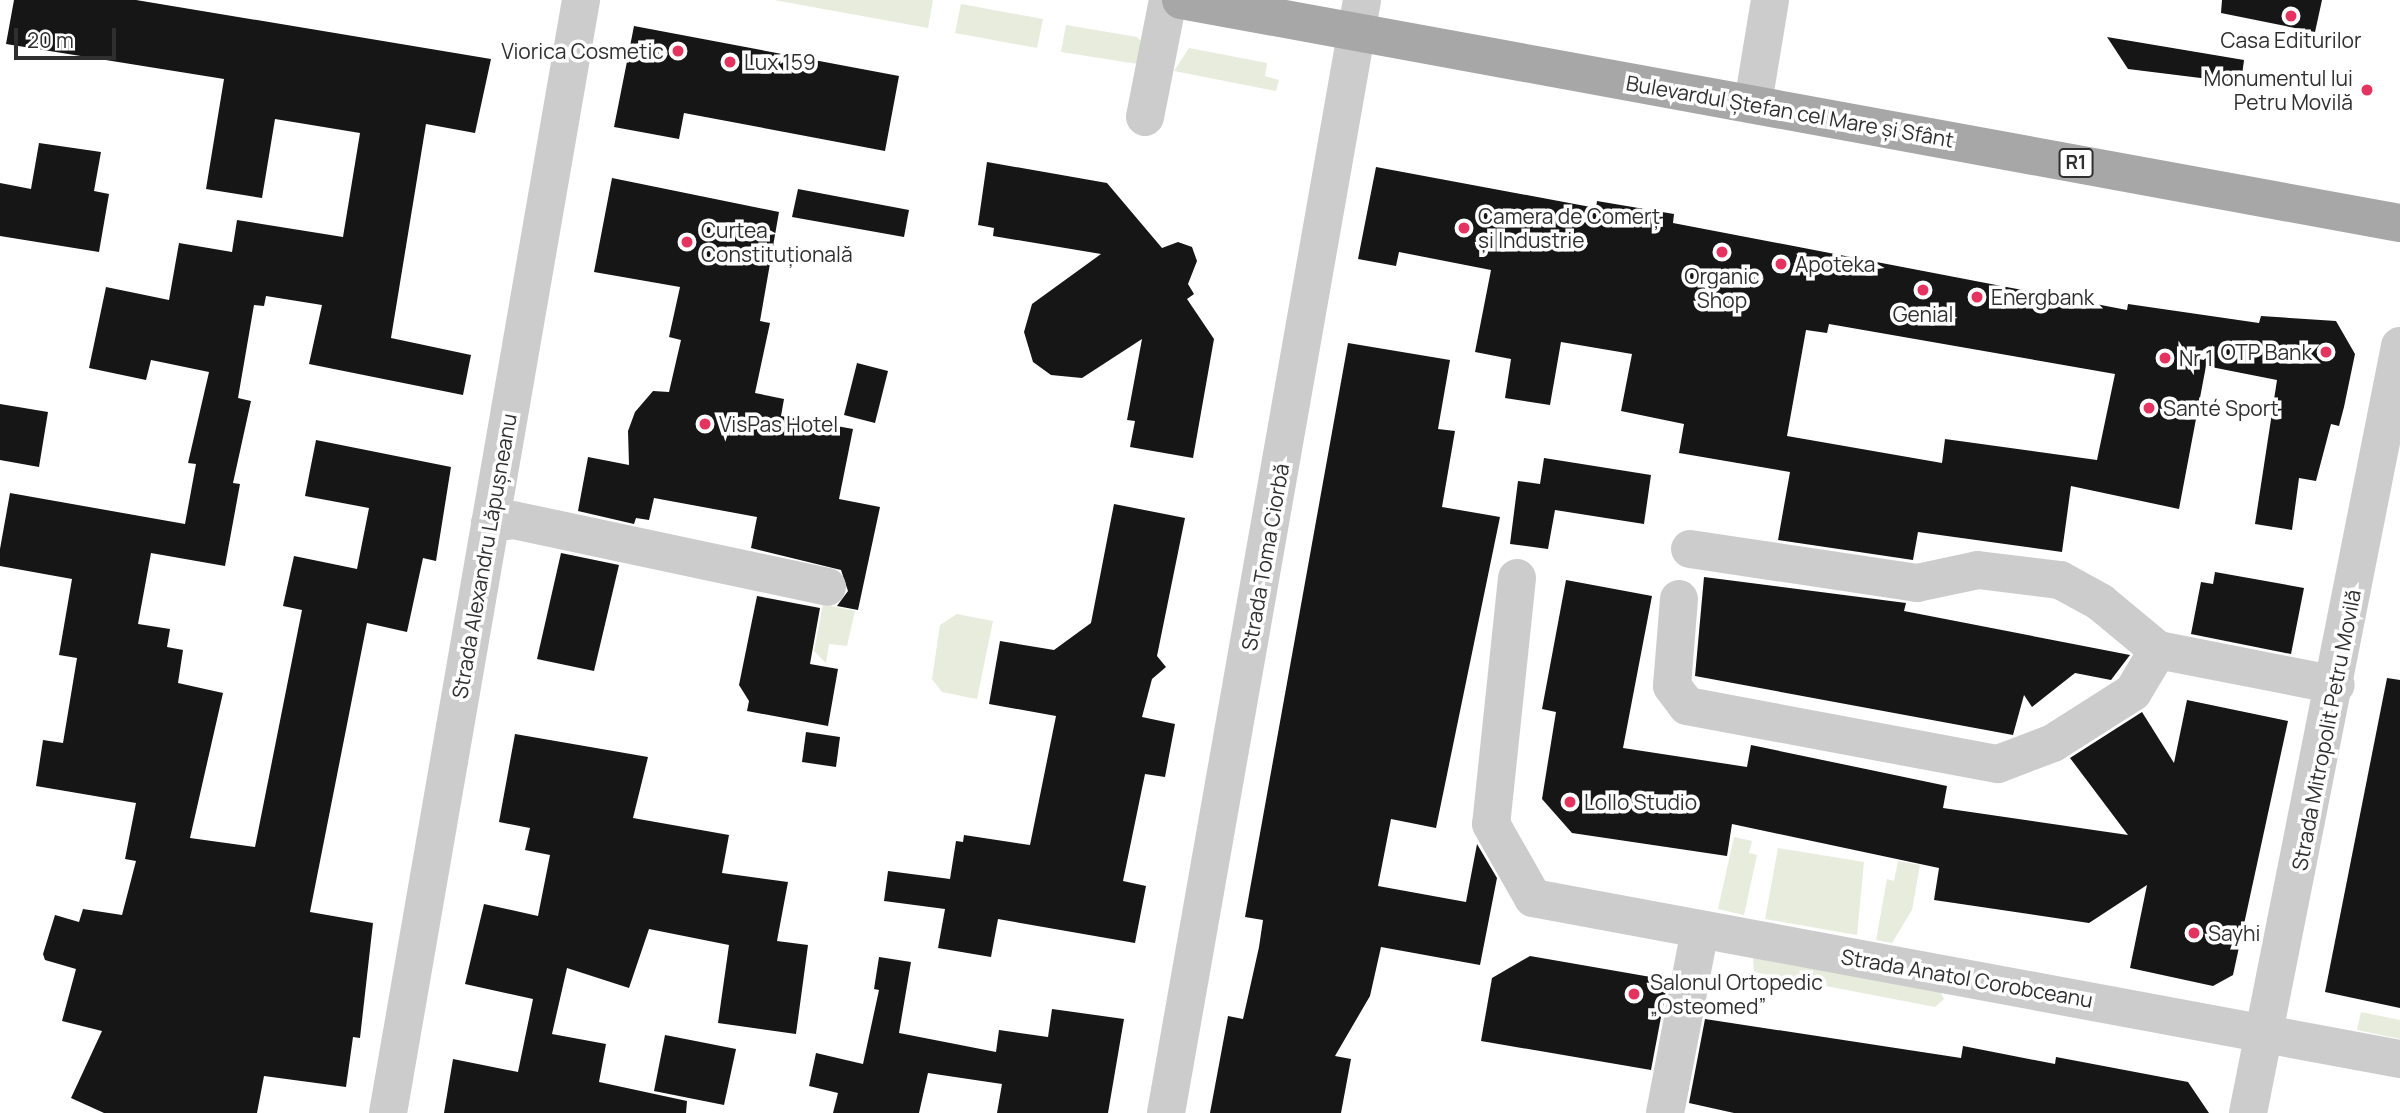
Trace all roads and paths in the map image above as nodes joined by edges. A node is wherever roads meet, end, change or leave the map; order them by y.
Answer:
1 (581, 0) edge
2 (1168, 0) edge
3 (1181, 0) edge
4 (1770, 0) edge
5 (1359, 16) edge
6 (1753, 103) junction
7 (1145, 117) dead end
8 (2400, 223) edge
9 (2400, 346) edge
10 (490, 523) junction
11 (1690, 549) dead end
12 (1517, 578) dead end
13 (827, 587) dead end
14 (1679, 599) dead end
15 (2158, 650) junction
16 (2336, 685) junction
17 (1700, 929) junction
18 (2265, 1033) junction
19 (2400, 1059) edge
20 (1665, 1112) edge
21 (388, 1113) edge
22 (1166, 1113) edge
23 (2248, 1113) edge

1 - 10 street, Strada Alexandru Lăpușneanu
2 - 7 street
3 - 5 main road, Bulevardul Ștefan cel Mare și Sfânt / R1
4 - 6 street
5 - 6 main road, Bulevardul Ștefan cel Mare și Sfânt / R1
5 - 22 street, Strada Toma Ciorbă
6 - 8 main road, Bulevardul Ștefan cel Mare și Sfânt / R1
9 - 16 street, Strada Mitropolit Petru Movilă
10 - 13 street
10 - 21 street, Strada Alexandru Lăpușneanu
11 - 15 street
12 - 17 street, Strada Anatol Corobceanu
14 - 15 street
15 - 16 street
16 - 18 street, Strada Mitropolit Petru Movilă
17 - 18 street, Strada Anatol Corobceanu
17 - 20 street
18 - 19 street, Strada Anatol Corobceanu
18 - 23 street, Strada Mitropolit Petru Movilă

